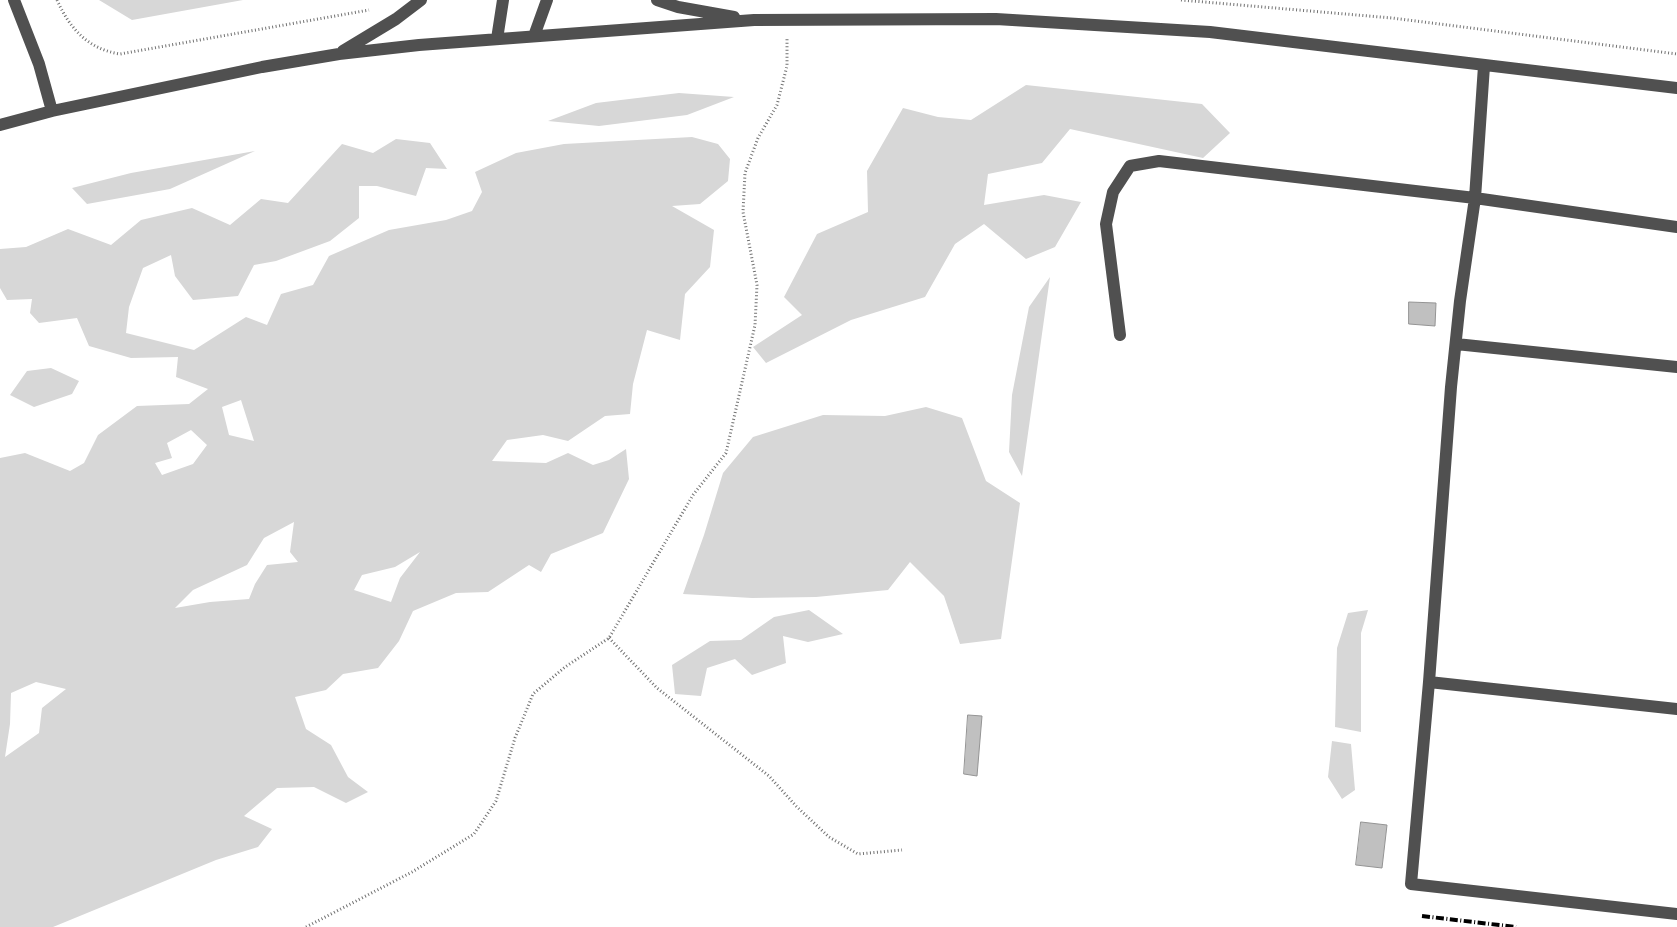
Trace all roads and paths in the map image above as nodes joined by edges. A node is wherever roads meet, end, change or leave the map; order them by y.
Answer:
1 (14, 0) edge
2 (57, 0) edge
3 (421, 0) edge
4 (503, 0) edge
5 (547, 0) edge
6 (657, 0) edge
7 (1181, 0) edge
8 (372, 9) dead end
9 (754, 20) junction
10 (787, 20) junction
11 (534, 36) junction
12 (497, 39) junction
13 (339, 54) junction
14 (1677, 54) edge
15 (1484, 66) junction
16 (1677, 88) edge
17 (52, 111) junction
18 (0, 125) edge
19 (1475, 198) junction
20 (1677, 227) edge
21 (1120, 335) dead end
22 (1456, 344) junction
23 (1677, 367) edge
24 (610, 638) junction
25 (1429, 682) junction
26 (1677, 709) edge
27 (902, 850) dead end
28 (1677, 914) edge
29 (306, 927) edge

1 - 17 street
2 - 8 path
3 - 13 street
4 - 12 street
5 - 11 street
6 - 9 street
7 - 14 path
9 - 10 street
9 - 11 street
10 - 15 street
10 - 24 path
11 - 12 street
12 - 13 street
13 - 17 street
15 - 16 street
15 - 19 street
17 - 18 street
19 - 20 street
19 - 21 street
19 - 22 street
22 - 23 street
22 - 25 street
24 - 27 path
24 - 29 path
25 - 26 street
25 - 28 street

